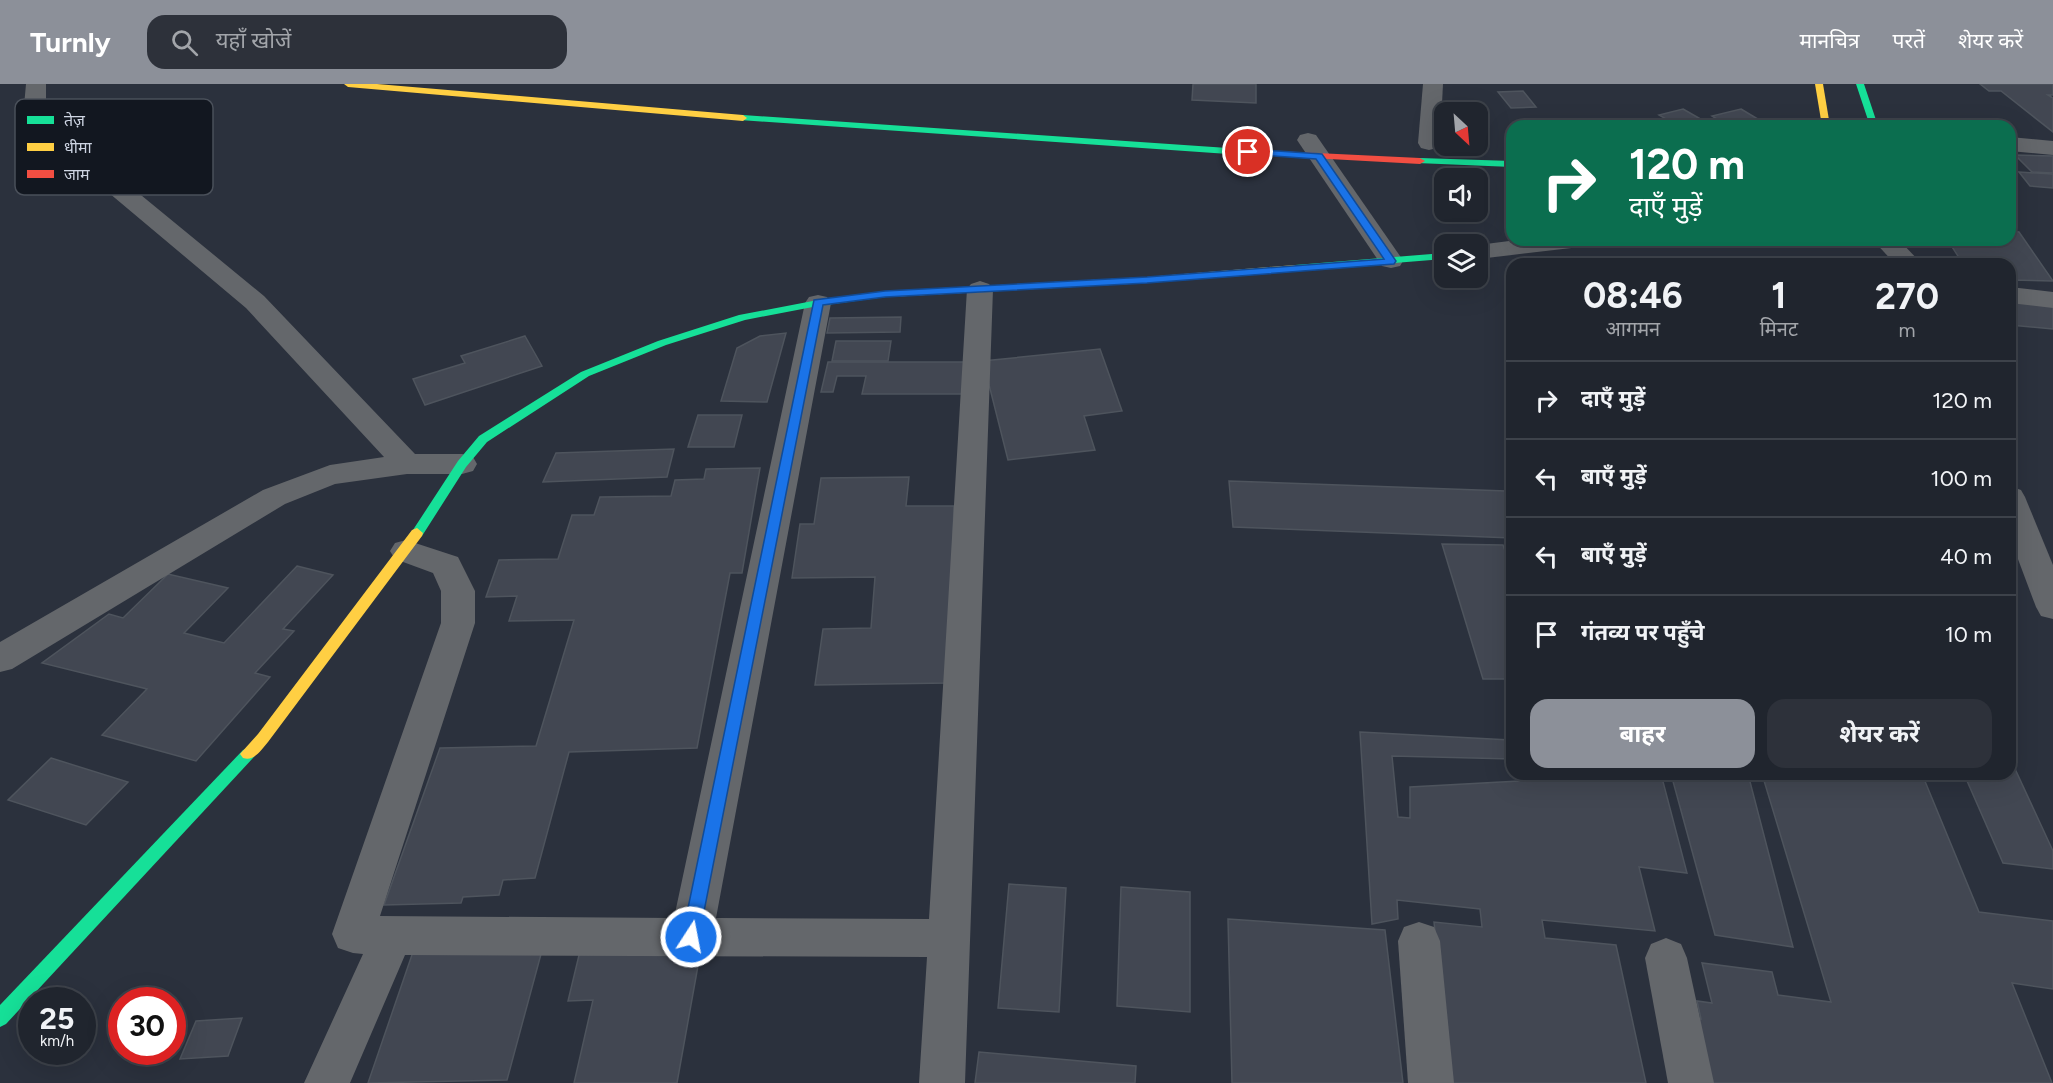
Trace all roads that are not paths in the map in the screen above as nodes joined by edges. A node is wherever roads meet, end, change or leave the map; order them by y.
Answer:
1 (36, 84) edge
2 (348, 84) edge
3 (1433, 84) edge
4 (1819, 84) edge
5 (1860, 84) edge
6 (35, 99) edge
7 (1825, 120) edge
8 (1872, 120) edge
9 (1313, 144) junction
10 (1431, 144) edge
11 (2016, 145) edge
12 (2053, 148) edge
13 (1506, 163) edge
14 (126, 195) edge
15 (1529, 246) edge
16 (1896, 246) edge
17 (1488, 251) edge
18 (1434, 257) edge
19 (1917, 258) edge
20 (1391, 261) junction
21 (980, 289) junction
22 (2016, 297) edge
23 (2053, 300) edge
24 (818, 303) junction
25 (407, 464) junction
26 (462, 464) junction
27 (2016, 512) edge
28 (406, 551) junction
29 (2050, 594) edge
30 (0, 659) edge
31 (392, 936) junction
32 (691, 937) junction
33 (950, 938) junction
34 (1419, 941) dead end
35 (1666, 958) dead end
36 (0, 1018) edge
37 (327, 1083) edge
38 (942, 1083) edge
39 (1431, 1083) edge
40 (1691, 1083) edge

1 - 6 street
2 - 9 main road
3 - 10 street
4 - 7 main road
5 - 8 main road
9 - 13 main road
9 - 20 street
11 - 12 street
14 - 25 street
15 - 17 street
16 - 19 street
18 - 20 main road
20 - 21 main road
21 - 24 main road
21 - 33 street
22 - 23 street
24 - 26 main road
24 - 32 street
25 - 26 street
25 - 30 street
26 - 28 main road
27 - 29 street
28 - 31 street
28 - 36 main road
31 - 32 street
31 - 37 street
32 - 33 street
33 - 38 street
34 - 39 street
35 - 40 street

